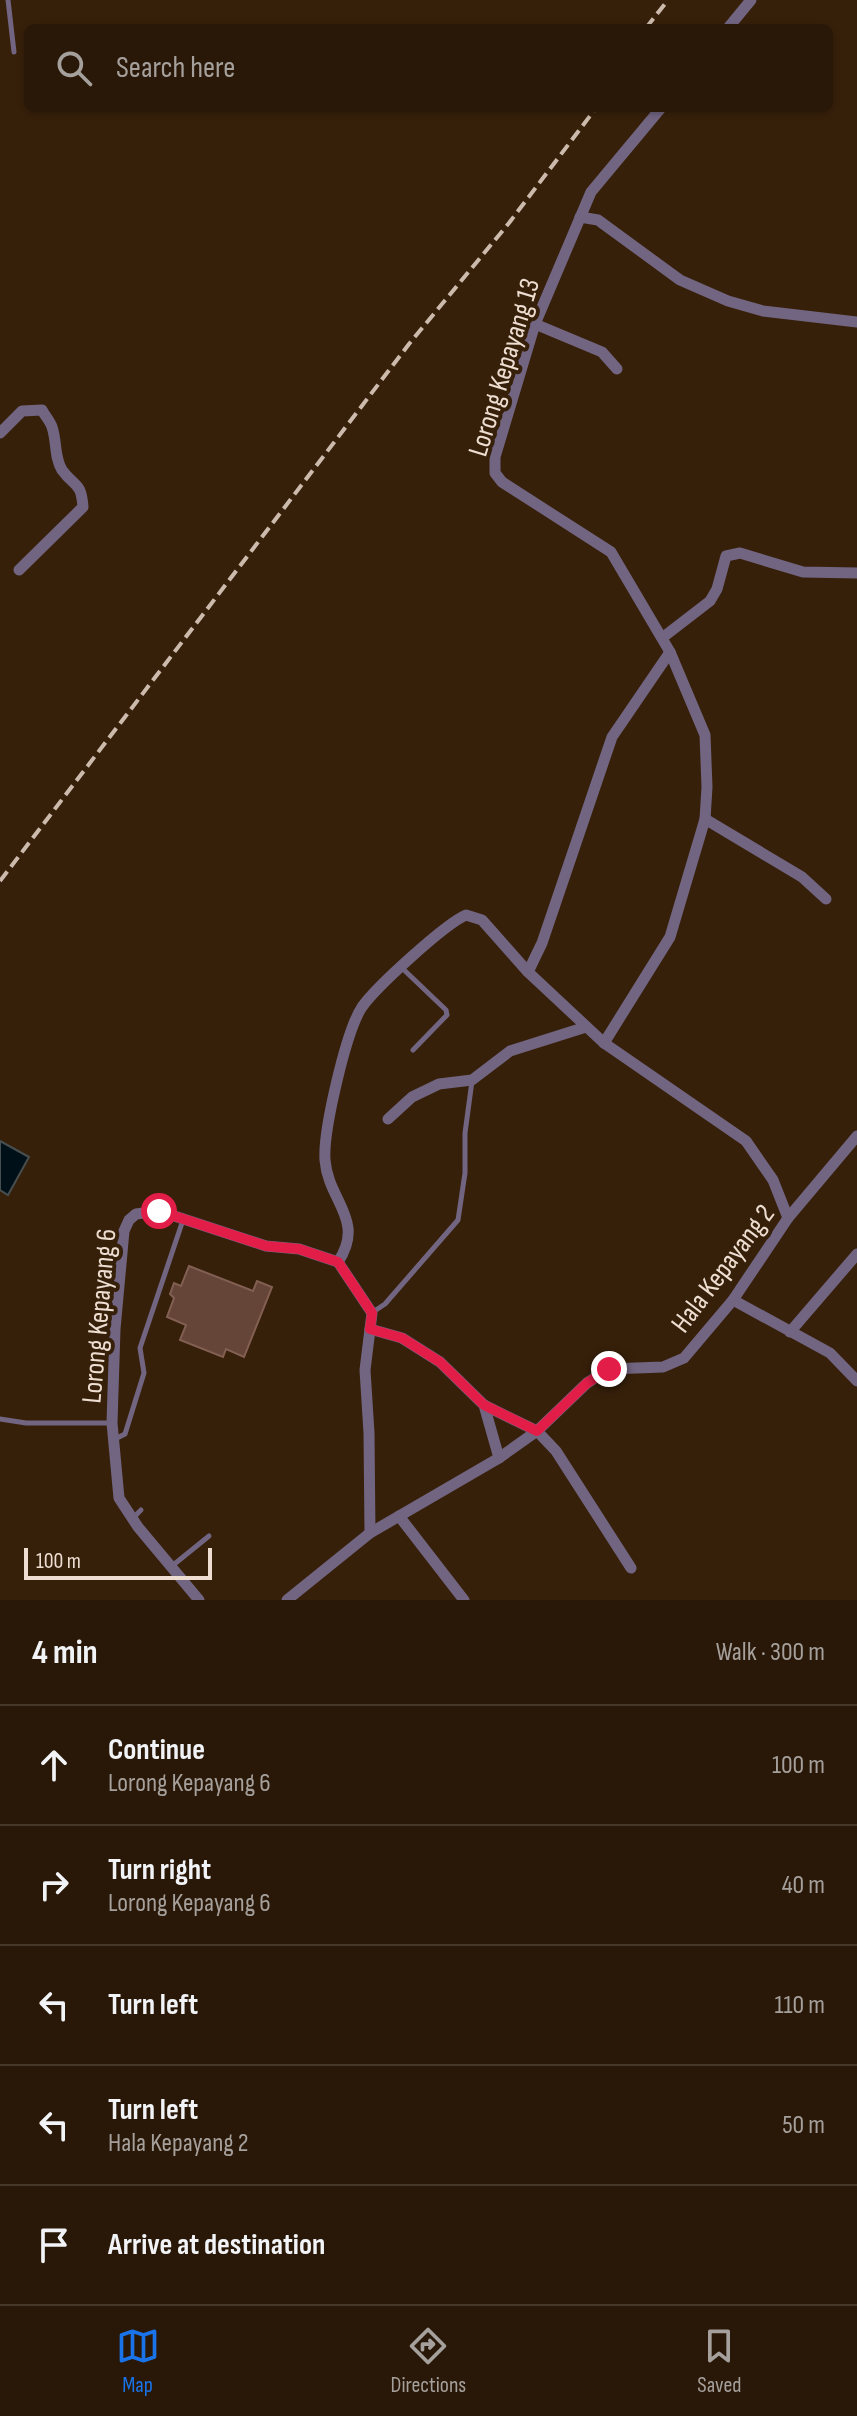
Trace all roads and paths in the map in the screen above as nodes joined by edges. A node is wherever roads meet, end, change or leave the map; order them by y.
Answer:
1 (8, 0) edge
2 (751, 0) edge
3 (731, 24) edge
4 (14, 52) dead end
5 (658, 112) edge
6 (580, 217) junction
7 (857, 322) edge
8 (535, 324) junction
9 (617, 369) dead end
10 (0, 433) edge
11 (19, 570) dead end
12 (857, 573) edge
13 (662, 638) junction
14 (670, 652) junction
15 (705, 819) junction
16 (826, 899) dead end
17 (401, 968) junction
18 (528, 972) junction
19 (586, 1027) junction
20 (604, 1043) junction
21 (413, 1050) dead end
22 (472, 1080) junction
23 (388, 1119) dead end
24 (857, 1136) edge
25 (788, 1218) junction
26 (183, 1219) junction
27 (857, 1254) edge
28 (338, 1262) junction
29 (733, 1300) junction
30 (372, 1313) junction
31 (370, 1329) junction
32 (790, 1332) junction
33 (857, 1381) edge
34 (484, 1405) junction
35 (0, 1419) edge
36 (112, 1423) junction
37 (537, 1431) junction
38 (115, 1439) junction
39 (499, 1458) junction
40 (399, 1516) junction
41 (370, 1533) junction
42 (209, 1536) dead end
43 (171, 1567) junction
44 (631, 1568) dead end
45 (199, 1600) edge
46 (287, 1600) edge
47 (464, 1600) edge

1 - 4 lane
2 - 3 street
5 - 6 street, Lorong Kepayang 13
6 - 7 street
6 - 8 street, Lorong Kepayang 13
8 - 9 street
8 - 13 street, Lorong Kepayang 13
10 - 11 street
12 - 13 street
13 - 14 street, Lorong Kepayang 13
14 - 15 street, Lorong Kepayang 13
14 - 18 street
15 - 16 street
15 - 20 street, Lorong Kepayang 13
17 - 18 street
17 - 21 lane
17 - 28 street
18 - 19 street
19 - 20 street
19 - 22 street
20 - 25 street
22 - 23 street
22 - 30 lane
24 - 25 street, Hala Kepayang 2
25 - 29 street, Hala Kepayang 2
26 - 28 street, Lorong Kepayang 6
26 - 36 street, Lorong Kepayang 6
26 - 38 lane
27 - 32 street
28 - 30 street
29 - 32 street
29 - 37 street, Hala Kepayang 2
30 - 31 street
31 - 34 street
31 - 41 street
32 - 33 street
34 - 37 street
34 - 39 street
35 - 36 lane
36 - 38 street, Lorong Kepayang 6
37 - 39 street, Hala Kepayang 2
37 - 44 street
38 - 43 street, Lorong Kepayang 6
39 - 40 street, Hala Kepayang 2
40 - 41 street, Hala Kepayang 2
40 - 47 street
41 - 46 street, Hala Kepayang 2
42 - 43 lane
43 - 45 street, Lorong Kepayang 6

